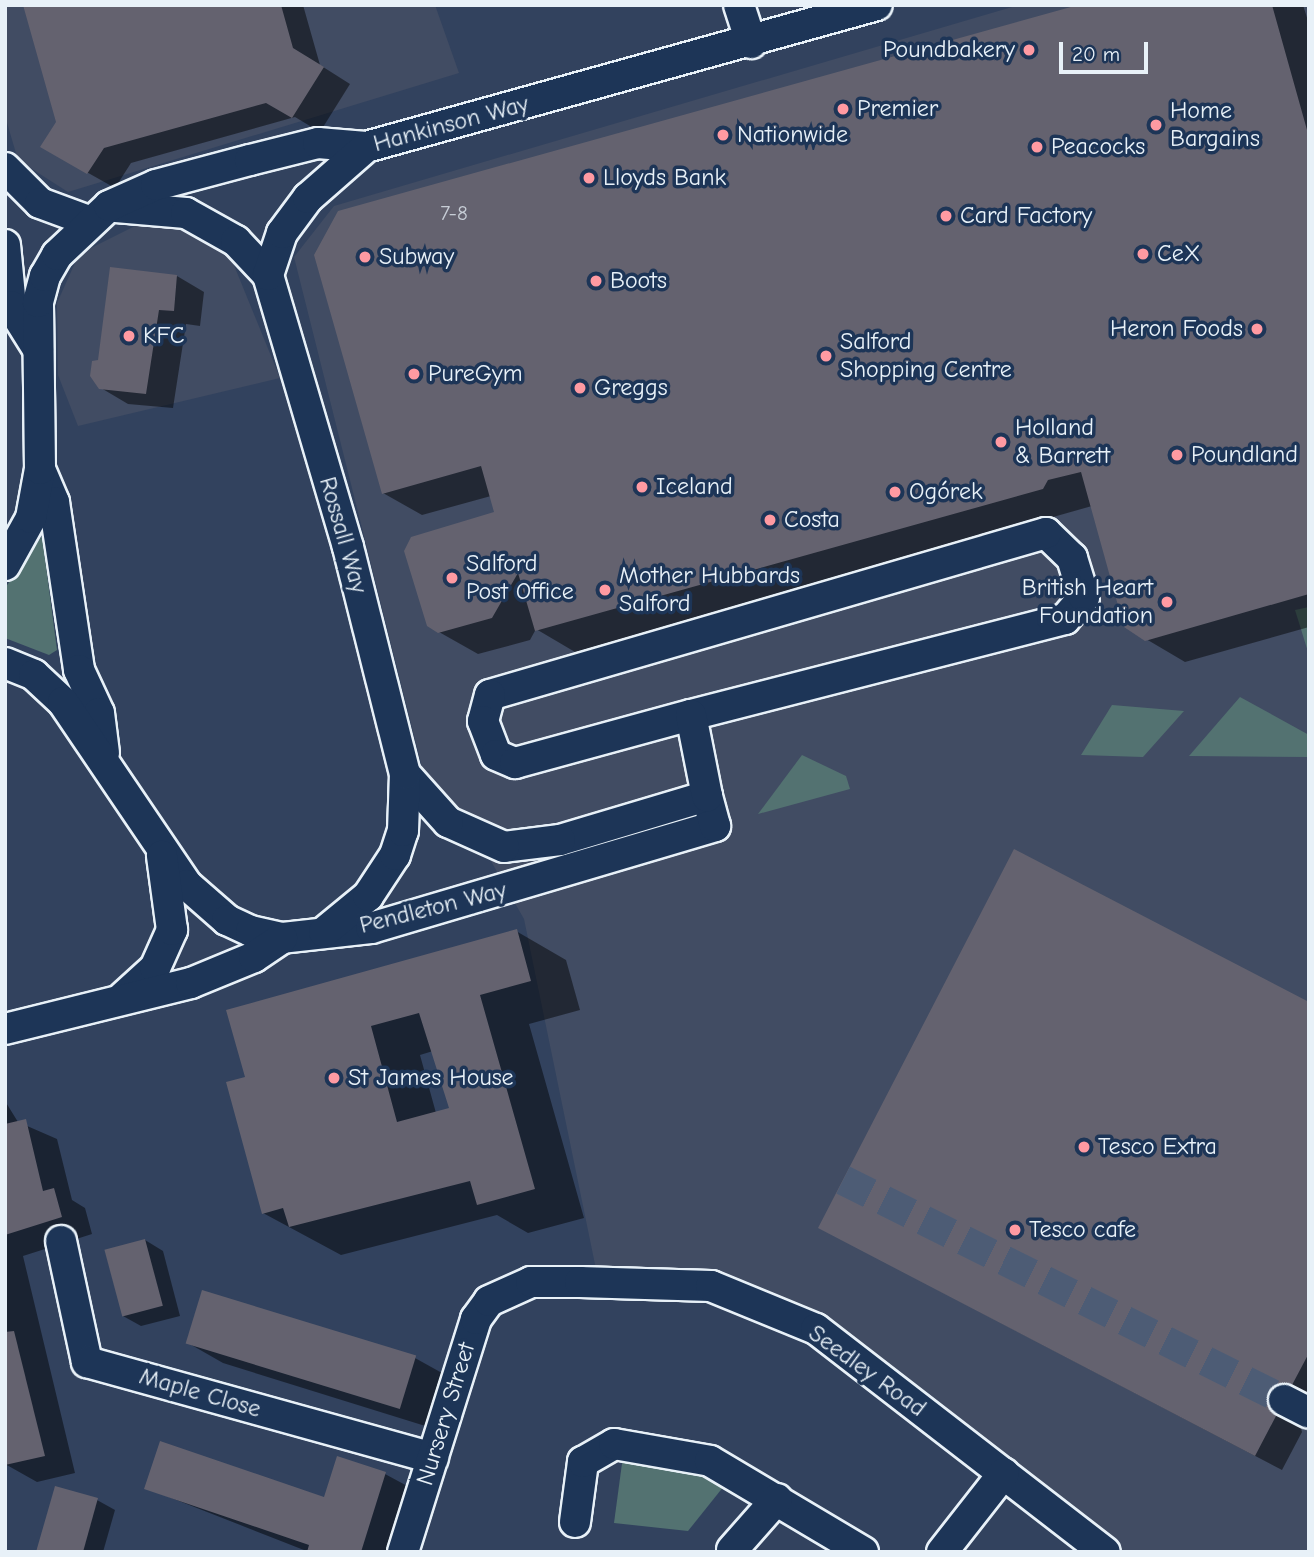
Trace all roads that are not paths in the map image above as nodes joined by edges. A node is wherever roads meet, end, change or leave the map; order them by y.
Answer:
1 (739, 5) edge
2 (877, 5) edge
3 (751, 43) junction
4 (366, 147) junction
5 (5, 168) edge
6 (99, 214) junction
7 (5, 245) edge
8 (268, 275) junction
9 (38, 350) junction
10 (40, 469) junction
11 (5, 565) edge
12 (5, 663) edge
13 (691, 715) junction
14 (105, 755) junction
15 (405, 774) junction
16 (707, 796) junction
17 (160, 850) junction
18 (324, 932) junction
19 (282, 938) junction
20 (117, 1001) junction
21 (5, 1029) edge
22 (61, 1241) dead end
23 (509, 1290) joint
24 (433, 1458) junction
25 (1004, 1473) junction
26 (777, 1499) junction
27 (575, 1522) dead end
28 (732, 1550) edge
29 (403, 1552) edge
30 (863, 1552) edge
31 (942, 1552) edge
32 (1105, 1552) edge

1 - 3 street
2 - 3 street, Hankinson Way
3 - 4 street, Hankinson Way
4 - 6 street, Hankinson Way
4 - 8 street
5 - 6 street
6 - 8 street
6 - 9 street, Hankinson Way
7 - 9 street
8 - 15 street, Rossall Way
9 - 10 street, Hankinson Way
10 - 11 street
10 - 14 street
12 - 14 street
13 - 13 street
13 - 16 street
14 - 17 street, Pendleton Way
15 - 16 street
15 - 18 street, Rossall Way
16 - 18 street, Pendleton Way
17 - 19 street, Pendleton Way
17 - 20 street
18 - 19 street, Pendleton Way
19 - 20 street
20 - 21 street
22 - 24 street, Maple Close
23 - 24 street, Nursery Street
23 - 25 street, Seedley Road
24 - 29 street, Nursery Street
25 - 31 street
25 - 32 street, Seedley Road
26 - 27 street
26 - 28 street
26 - 30 street

